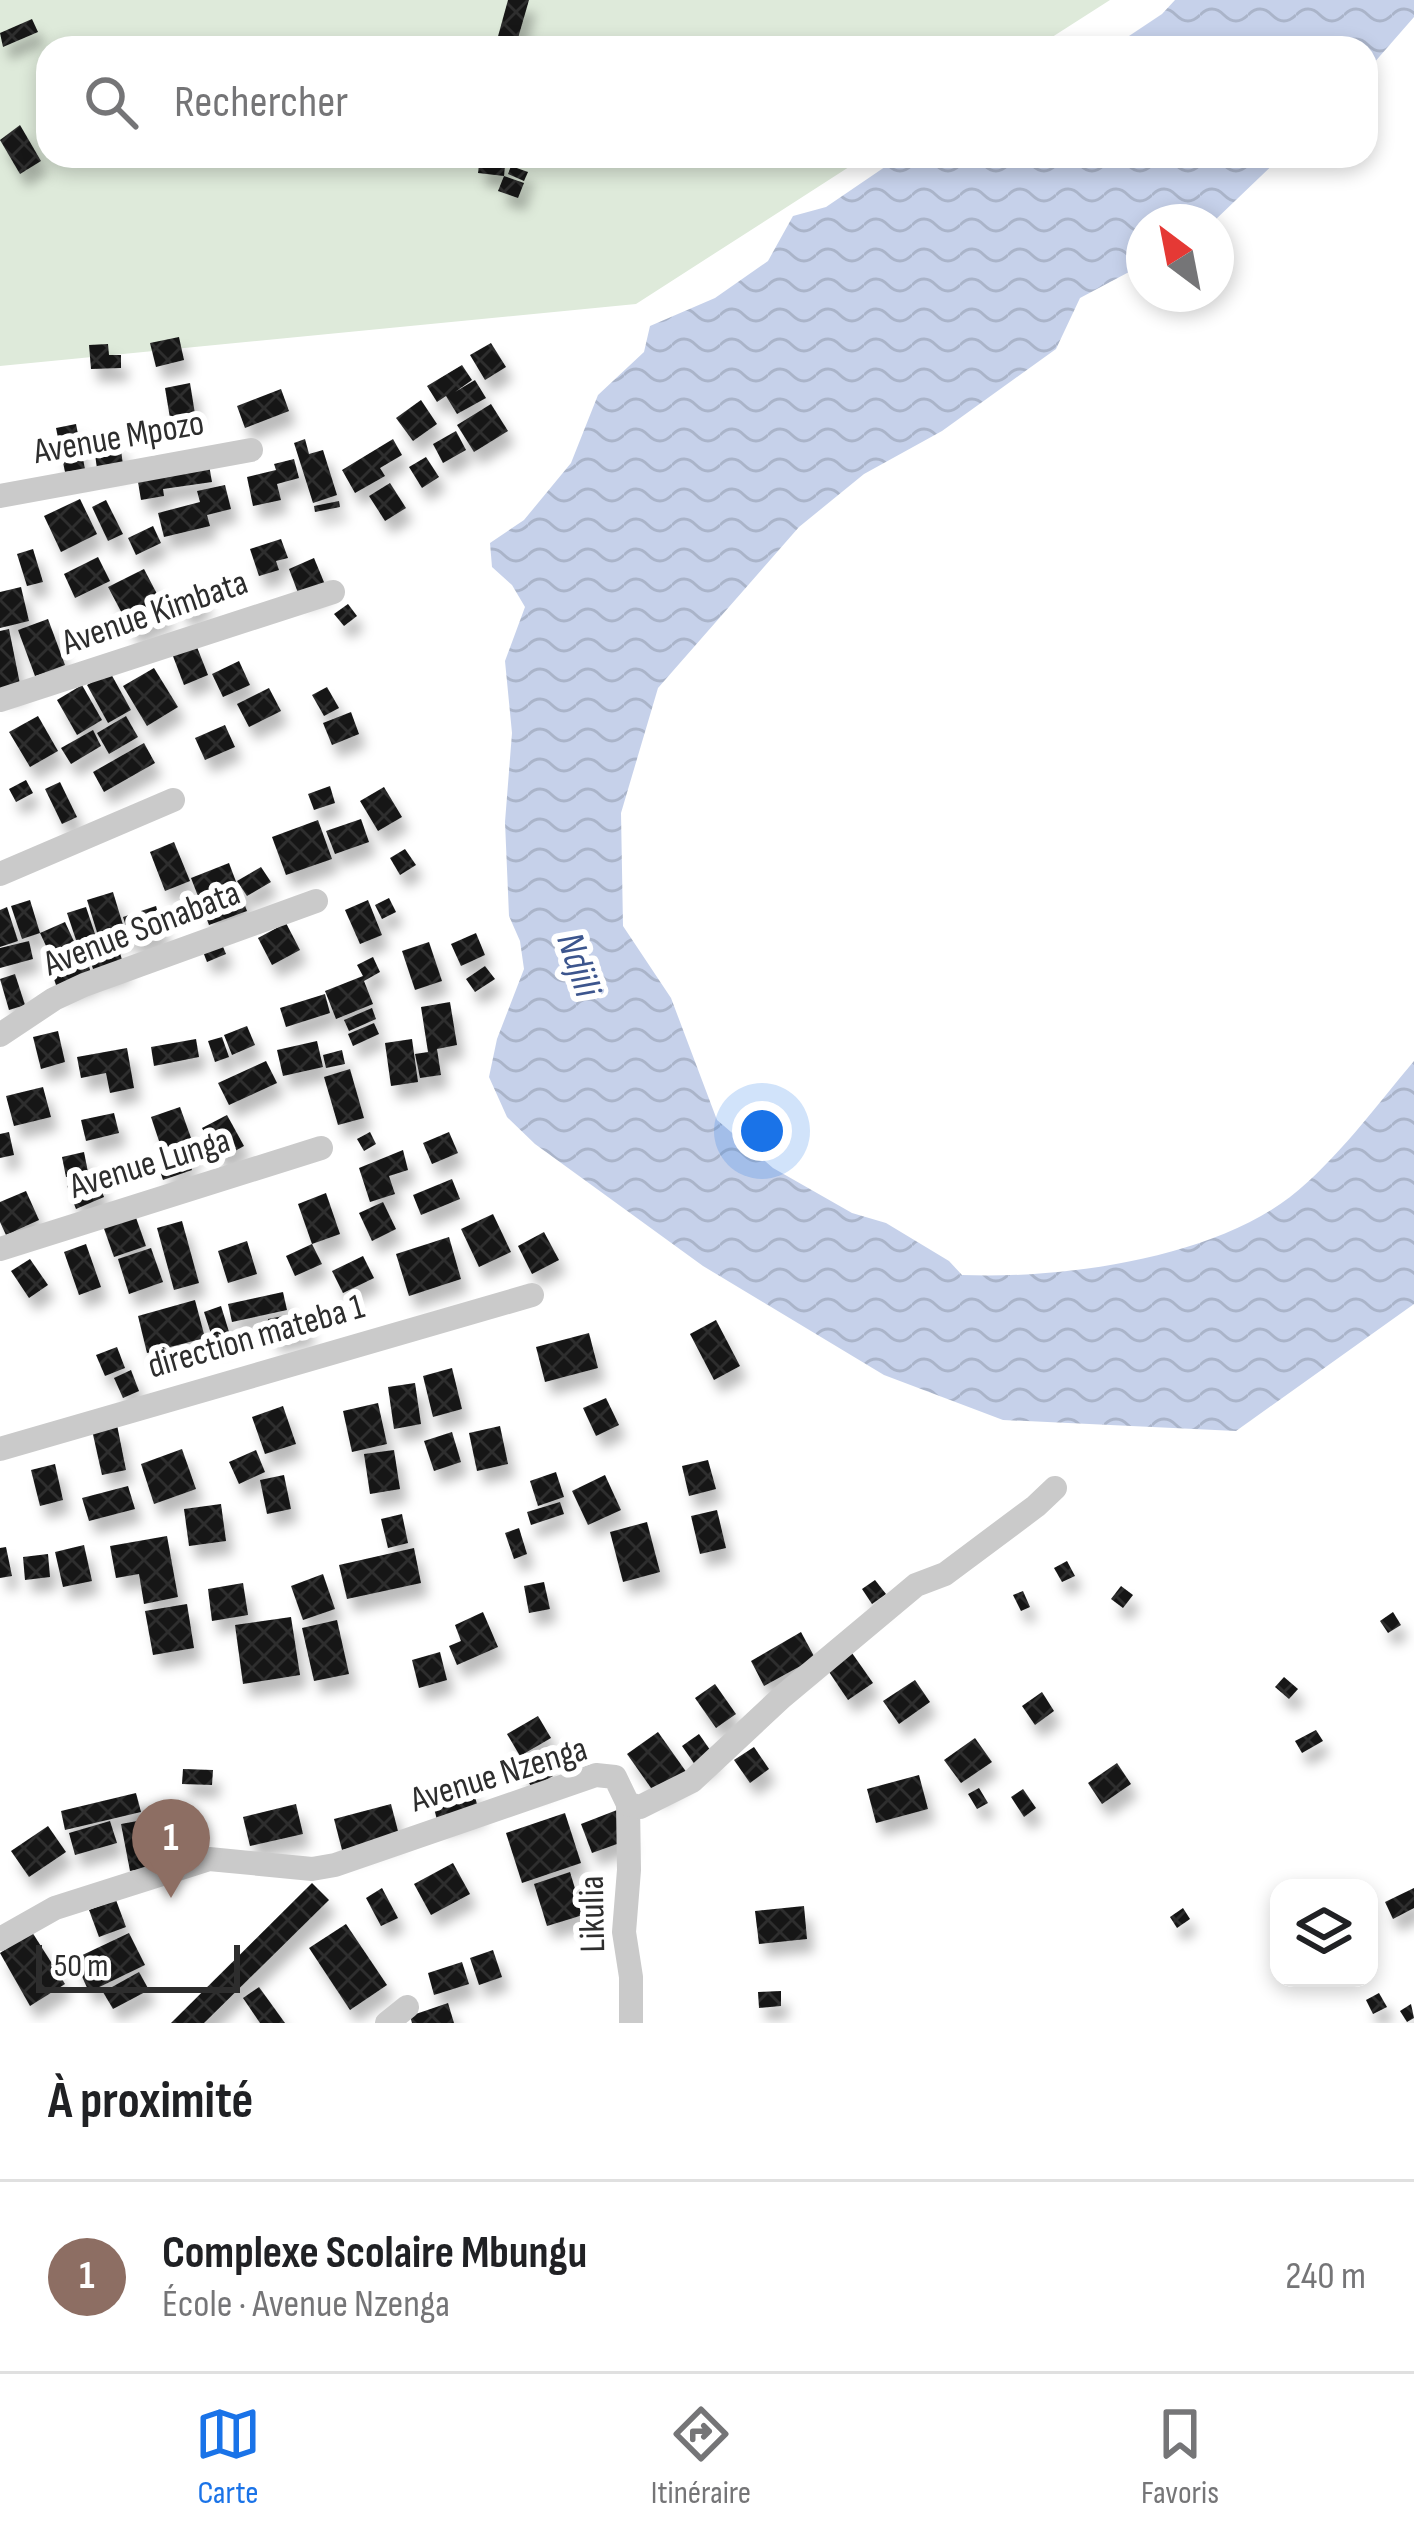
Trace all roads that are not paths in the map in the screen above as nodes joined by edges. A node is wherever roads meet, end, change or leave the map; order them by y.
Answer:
1 (251, 450) dead end
2 (0, 496) edge
3 (333, 592) dead end
4 (0, 700) edge
5 (173, 800) dead end
6 (0, 874) edge
7 (316, 901) dead end
8 (0, 1035) edge
9 (321, 1148) dead end
10 (0, 1249) edge
11 (532, 1295) dead end
12 (0, 1449) edge
13 (1055, 1487) dead end
14 (628, 1804) junction
15 (0, 1939) edge
16 (631, 2023) edge

1 - 2 street, Avenue Mpozo
3 - 4 street, Avenue Kimbata
5 - 6 street
7 - 8 street, Avenue Sonabata
9 - 10 street, Avenue Lunga
11 - 12 street, direction mateba 1
13 - 14 street, Avenue Nzenga
14 - 15 street, Avenue Nzenga
14 - 16 street, Likulia

